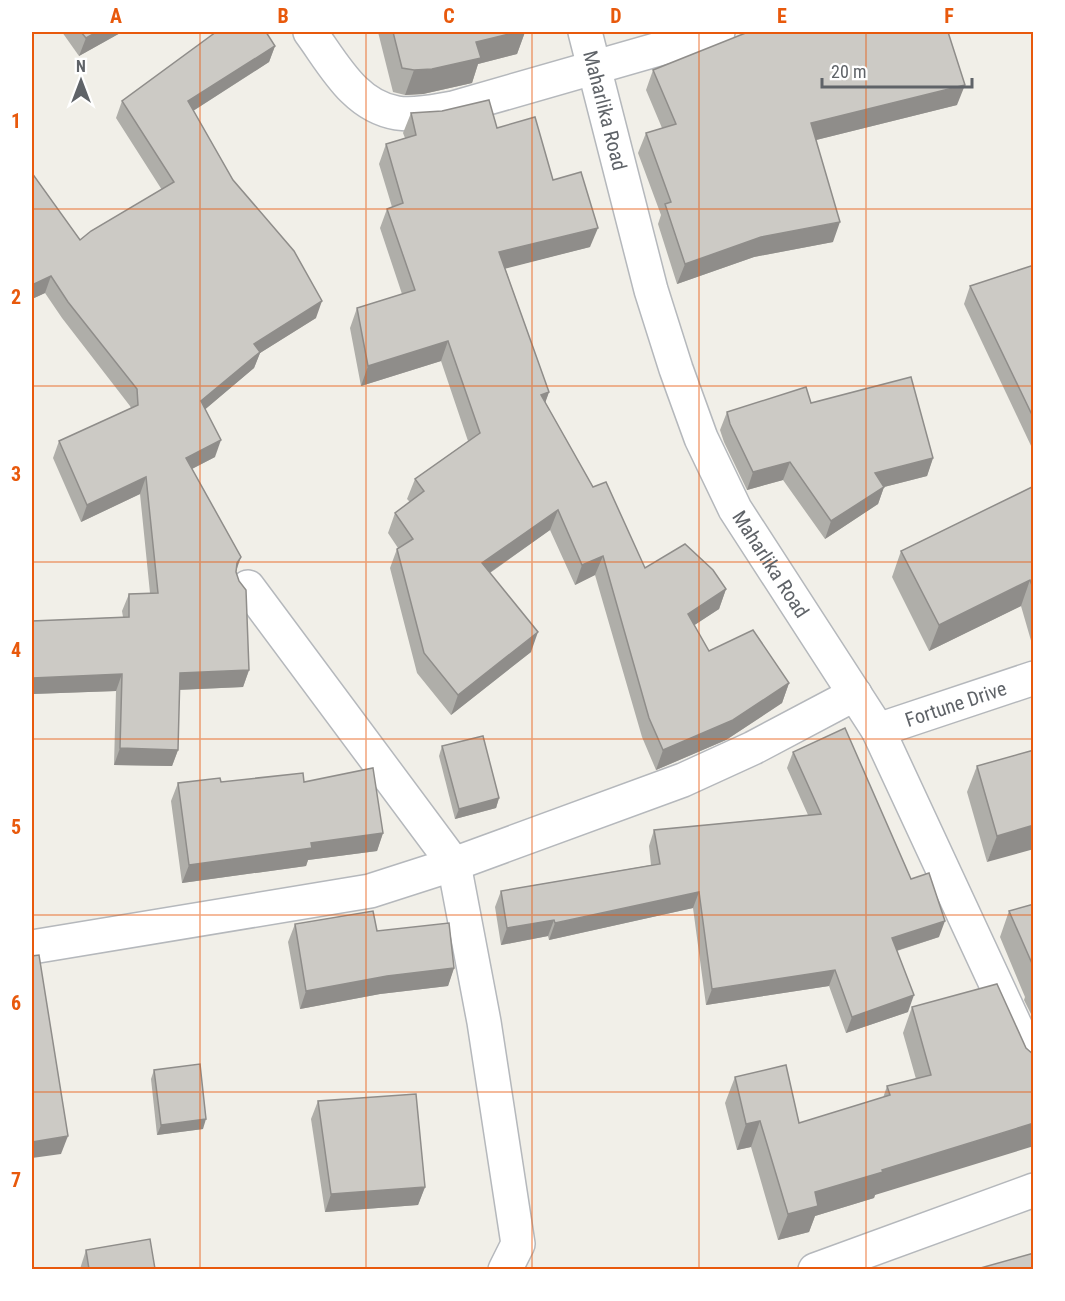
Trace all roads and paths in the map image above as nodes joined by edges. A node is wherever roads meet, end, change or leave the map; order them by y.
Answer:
1 (310, 32) edge
2 (585, 32) edge
3 (718, 32) edge
4 (595, 66) junction
5 (248, 587) dead end
6 (1034, 678) edge
7 (855, 694) junction
8 (878, 730) junction
9 (454, 864) junction
10 (32, 946) edge
11 (1034, 1066) edge
12 (1034, 1190) edge
13 (505, 1269) edge
14 (815, 1269) edge

1 - 4 street
2 - 4 street, Maharlika Road
3 - 4 street
4 - 7 street, Maharlika Road
5 - 9 street
6 - 8 street, Fortune Drive
7 - 8 street, Maharlika Road
7 - 9 street
8 - 11 street, Maharlika Road
9 - 10 street
9 - 13 street
12 - 14 street

